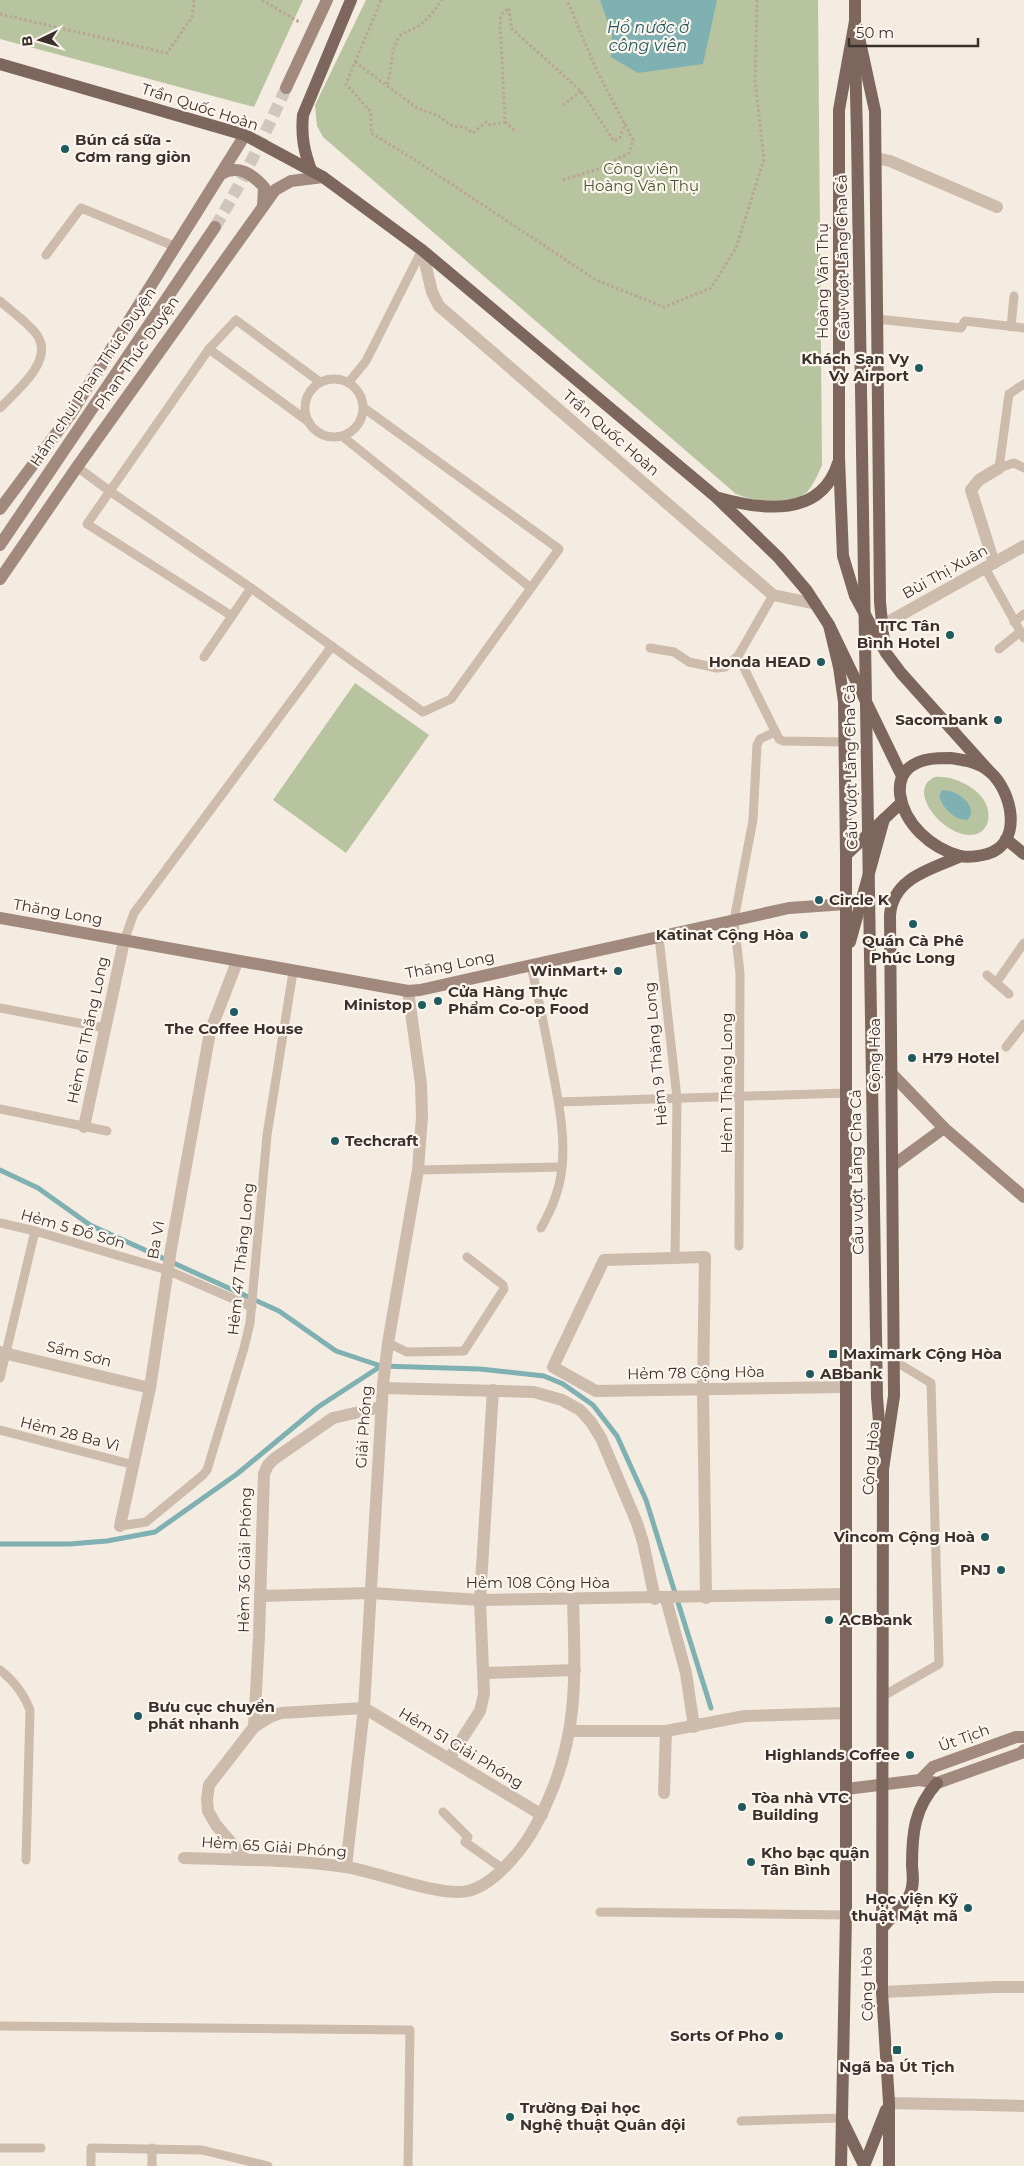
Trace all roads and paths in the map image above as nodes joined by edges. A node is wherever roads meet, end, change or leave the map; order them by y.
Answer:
1 (194, 0) edge
2 (262, 0) edge
3 (328, 0) edge
4 (351, 0) edge
5 (381, 0) edge
6 (442, 0) edge
7 (567, 0) edge
8 (757, 0) edge
9 (855, 0) edge
10 (0, 14) edge
11 (855, 21) junction
12 (301, 23) dead end
13 (355, 62) junction
14 (0, 64) edge
15 (387, 84) junction
16 (286, 88) tunnel mouth
17 (581, 91) junction
18 (563, 105) dead end
19 (504, 122) junction
20 (625, 123) junction
21 (515, 131) dead end
22 (245, 136) junction
23 (857, 136) joint
24 (876, 158) junction
25 (311, 170) junction
26 (221, 174) junction
27 (323, 177) junction
28 (563, 180) dead end
29 (262, 206) junction
30 (997, 207) dead end
31 (214, 228) tunnel mouth
32 (174, 246) junction
33 (422, 250) junction
34 (46, 255) dead end
35 (1014, 296) dead end
36 (0, 301) edge
37 (877, 318) junction
38 (1011, 326) junction
39 (1024, 328) edge
40 (209, 349) junction
41 (320, 382) junction
42 (349, 382) junction
43 (1024, 384) edge
44 (0, 408) edge
45 (364, 408) junction
46 (309, 422) junction
47 (342, 436) junction
48 (839, 458) junction
49 (77, 467) junction
50 (999, 468) junction
51 (1024, 468) edge
52 (111, 492) junction
53 (716, 497) junction
54 (2, 502) edge
55 (0, 545) edge
56 (1024, 546) edge
57 (990, 566) junction
58 (0, 579) edge
59 (251, 588) junction
60 (531, 588) junction
61 (773, 595) junction
62 (816, 604) junction
63 (1024, 614) edge
64 (232, 616) junction
65 (1014, 622) junction
66 (829, 625) junction
67 (881, 626) junction
68 (1022, 635) edge
69 (332, 646) junction
70 (650, 648) dead end
71 (999, 649) dead end
72 (886, 653) junction
73 (738, 656) junction
74 (204, 657) dead end
75 (775, 732) junction
76 (845, 742) junction
77 (989, 770) junction
78 (902, 776) junction
79 (901, 803) junction
80 (884, 819) junction
81 (1006, 839) junction
82 (1024, 854) edge
83 (846, 855) junction
84 (961, 856) junction
85 (846, 904) junction
86 (0, 918) edge
87 (734, 920) junction
88 (659, 937) junction
89 (124, 941) junction
90 (1024, 943) edge
91 (846, 959) junction
92 (237, 962) junction
93 (531, 966) junction
94 (293, 972) junction
95 (987, 975) dead end
96 (996, 983) junction
97 (408, 991) junction
98 (1009, 994) dead end
99 (0, 1008) edge
100 (1024, 1024) edge
101 (105, 1028) junction
102 (1006, 1047) dead end
103 (892, 1073) junction
104 (846, 1093) junction
105 (741, 1096) junction
106 (676, 1098) junction
107 (559, 1102) junction
108 (0, 1109) edge
109 (84, 1127) junction
110 (944, 1128) junction
111 (107, 1131) dead end
112 (562, 1166) junction
113 (892, 1166) junction
114 (418, 1170) junction
115 (1024, 1197) edge
116 (0, 1223) edge
117 (541, 1228) dead end
118 (35, 1231) junction
119 (739, 1246) dead end
120 (467, 1257) dead end
121 (674, 1258) junction
122 (168, 1270) junction
123 (252, 1307) junction
124 (388, 1343) junction
125 (3, 1353) edge
126 (894, 1360) junction
127 (0, 1378) edge
128 (383, 1386) junction
129 (846, 1386) junction
130 (150, 1388) junction
131 (703, 1389) junction
132 (493, 1390) junction
133 (381, 1407) junction
134 (0, 1430) edge
135 (134, 1465) junction
136 (883, 1469) junction
137 (120, 1526) joint
138 (371, 1594) junction
139 (846, 1594) junction
140 (260, 1596) junction
141 (706, 1598) junction
142 (660, 1599) junction
143 (480, 1600) junction
144 (573, 1600) junction
145 (0, 1670) edge
146 (575, 1670) junction
147 (484, 1673) junction
148 (883, 1696) junction
149 (364, 1708) junction
150 (846, 1713) junction
151 (254, 1727) junction
152 (694, 1727) junction
153 (571, 1731) junction
154 (666, 1731) junction
155 (1024, 1737) edge
156 (1024, 1750) edge
157 (449, 1759) junction
158 (920, 1780) junction
159 (937, 1783) junction
160 (882, 1784) junction
161 (846, 1789) junction
162 (664, 1793) dead end
163 (443, 1812) dead end
164 (542, 1815) junction
165 (184, 1858) dead end
166 (26, 1860) dead end
167 (246, 1860) junction
168 (346, 1867) junction
169 (503, 1869) junction
170 (600, 1912) dead end
171 (846, 1915) junction
172 (883, 1926) junction
173 (1024, 1987) edge
174 (882, 1992) junction
175 (0, 2026) edge
176 (889, 2103) junction
177 (1024, 2106) edge
178 (841, 2118) junction
179 (741, 2122) dead end
180 (0, 2148) edge
181 (41, 2148) dead end
182 (152, 2148) junction
183 (864, 2165) edge
184 (90, 2166) edge
185 (152, 2166) edge
186 (268, 2166) edge
187 (408, 2166) edge
188 (841, 2166) edge
189 (889, 2166) edge

1 - 10 path
2 - 12 path
3 - 16 main road
4 - 25 main road
5 - 13 path
6 - 15 path
7 - 20 path
8 - 13 path
9 - 11 main road, Hoàng Văn Thụ
11 - 23 main road, Hoàng Văn Thụ
11 - 24 main road, Hoàng Văn Thụ
11 - 48 main road, Hoàng Văn Thụ
13 - 15 path
14 - 22 main road, Trần Quốc Hoàn
15 - 19 path
17 - 18 path
17 - 19 path
17 - 20 path
19 - 21 path
20 - 28 path
22 - 25 main road, Trần Quốc Hoàn
22 - 26 main road, Phan Thúc Duyện
23 - 136 main road, Cầu vượt Lăng Cha Cả, bridge
24 - 30 street
24 - 37 main road, Hoàng Văn Thụ
25 - 27 main road, Trần Quốc Hoàn
26 - 29 main road
26 - 32 main road, Phan Thúc Duyện
27 - 29 main road, Phan Thúc Duyện
27 - 33 main road, Trần Quốc Hoàn
29 - 49 main road, Phan Thúc Duyện
31 - 55 main road, Hầm chui Phan Thúc Duyện
32 - 34 lane
32 - 54 main road, Phan Thúc Duyện
33 - 42 lane
33 - 53 main road, Trần Quốc Hoàn
33 - 61 street, Trần Quốc Hoàn
35 - 38 lane
36 - 44 lane
37 - 38 lane
37 - 67 main road, Hoàng Văn Thụ
38 - 39 lane
40 - 41 lane
40 - 46 lane
40 - 52 lane
41 - 42 lane
41 - 46 lane
42 - 45 lane
43 - 50 lane
45 - 47 lane
45 - 60 lane
46 - 47 lane
47 - 60 lane
48 - 53 main road
48 - 72 main road, Hoàng Văn Thụ
49 - 52 lane
49 - 58 main road, Phan Thúc Duyện
50 - 51 lane
50 - 57 street
52 - 59 lane
52 - 64 lane
53 - 62 main road, Trần Quốc Hoàn
56 - 57 street, Bùi Thị Xuân
57 - 65 lane
57 - 67 street, Bùi Thị Xuân
59 - 64 lane
59 - 69 lane
60 - 69 lane
61 - 62 street, Trần Quốc Hoàn
61 - 73 lane
62 - 66 main road, Trần Quốc Hoàn
63 - 65 lane
64 - 74 lane
65 - 68 lane
66 - 76 main road, Cộng Hòa
66 - 78 main road, Trần Quốc Hoàn
67 - 72 main road, Hoàng Văn Thụ
68 - 71 lane
69 - 89 lane
70 - 73 lane
72 - 77 main road, Hoàng Văn Thụ
73 - 75 lane
75 - 76 lane
75 - 87 lane, Hẻm 1 Thăng Long
76 - 83 main road, Cộng Hòa
77 - 78 main road
77 - 81 main road
78 - 79 main road
79 - 80 main road
79 - 84 main road
80 - 83 main road
80 - 91 main road
81 - 82 main road
81 - 84 main road
83 - 85 main road, Cộng Hòa
84 - 103 main road, Cộng Hòa
85 - 87 main road, Thăng Long
85 - 91 main road, Cộng Hòa
86 - 89 main road, Thăng Long
87 - 88 main road, Thăng Long
87 - 105 lane, Hẻm 1 Thăng Long
88 - 93 main road, Thăng Long
88 - 106 lane, Hẻm 9 Thăng Long
89 - 92 main road, Thăng Long
89 - 101 street, Hẻm 61 Thăng Long
90 - 96 lane
91 - 104 main road, Cộng Hòa
92 - 94 main road, Thăng Long
92 - 122 street, Ba Vì
93 - 97 main road, Thăng Long
93 - 107 lane
94 - 97 main road, Thăng Long
94 - 123 lane, Hẻm 47 Thăng Long
95 - 96 lane
96 - 98 lane
97 - 114 street, Giải Phóng
99 - 101 lane
100 - 102 lane
101 - 109 street, Hẻm 61 Thăng Long
103 - 110 main road
103 - 113 main road, Cộng Hòa
104 - 105 lane
104 - 129 main road, Cộng Hòa
105 - 106 lane
105 - 119 lane, Hẻm 1 Thăng Long
106 - 107 lane
106 - 121 lane, Hẻm 9 Thăng Long
107 - 112 lane
108 - 109 lane
109 - 111 lane
110 - 113 main road
110 - 115 main road
112 - 114 lane
112 - 117 lane
113 - 126 main road, Cộng Hòa
114 - 124 street, Giải Phóng
116 - 118 lane, Hẻm 5 Đồ Sơn
118 - 122 lane, Hẻm 5 Đồ Sơn
118 - 125 lane
120 - 124 lane
121 - 131 street
121 - 131 street, Hẻm 78 Cộng Hòa
122 - 123 lane, Hẻm 5 Đồ Sơn
122 - 130 street, Ba Vì
123 - 137 lane, Hẻm 47 Thăng Long
124 - 128 street, Giải Phóng
125 - 127 lane
125 - 130 street, Sầm Sơn
126 - 136 main road, Cộng Hòa
126 - 148 lane
128 - 132 street
128 - 133 street, Giải Phóng
129 - 131 street, Hẻm 78 Cộng Hòa
129 - 139 main road, Cộng Hòa
130 - 135 street, Ba Vì
131 - 141 street
132 - 142 street
132 - 143 street
133 - 138 street, Giải Phóng
133 - 140 street, Hẻm 36 Giải Phóng
134 - 135 lane, Hẻm 28 Ba Vì
135 - 137 street, Ba Vì
136 - 148 main road, Cộng Hòa
138 - 140 street, Hẻm 108 Cộng Hòa
138 - 143 street, Hẻm 108 Cộng Hòa
138 - 149 street, Giải Phóng
139 - 141 street, Hẻm 108 Cộng Hòa
139 - 150 main road, Cộng Hòa
140 - 151 street, Hẻm 36 Giải Phóng
141 - 142 street, Hẻm 108 Cộng Hòa
142 - 144 street, Hẻm 108 Cộng Hòa
142 - 152 street
143 - 144 street, Hẻm 108 Cộng Hòa
143 - 147 street
144 - 146 street
145 - 166 lane
146 - 147 street
146 - 153 street
147 - 157 street
148 - 160 main road, Cộng Hòa
149 - 151 street
149 - 157 street, Hẻm 51 Giải Phóng
149 - 168 street, Giải Phóng
150 - 152 street
150 - 161 main road, Cộng Hòa
151 - 167 street
152 - 154 street
153 - 154 street
153 - 164 street
154 - 162 street
155 - 158 main road, Út Tịch
156 - 159 main road
157 - 164 street, Hẻm 51 Giải Phóng
158 - 159 main road
158 - 160 main road
159 - 172 main road
160 - 161 main road
160 - 172 main road, Cộng Hòa
161 - 171 main road, Cộng Hòa
163 - 169 lane
164 - 169 street
165 - 167 street, Hẻm 65 Giải Phóng
167 - 168 street, Hẻm 65 Giải Phóng
168 - 169 street, Hẻm 65 Giải Phóng
170 - 171 lane
171 - 178 main road, Cộng Hòa
172 - 174 main road, Cộng Hòa
173 - 174 street
174 - 176 main road, Cộng Hòa
175 - 187 lane
176 - 177 street
176 - 183 main road, Cộng Hòa
176 - 189 main road, Cộng Hòa
178 - 179 lane
178 - 183 main road, Cộng Hòa
178 - 188 main road, Cộng Hòa
180 - 181 lane
182 - 184 lane
182 - 185 lane
182 - 186 lane

